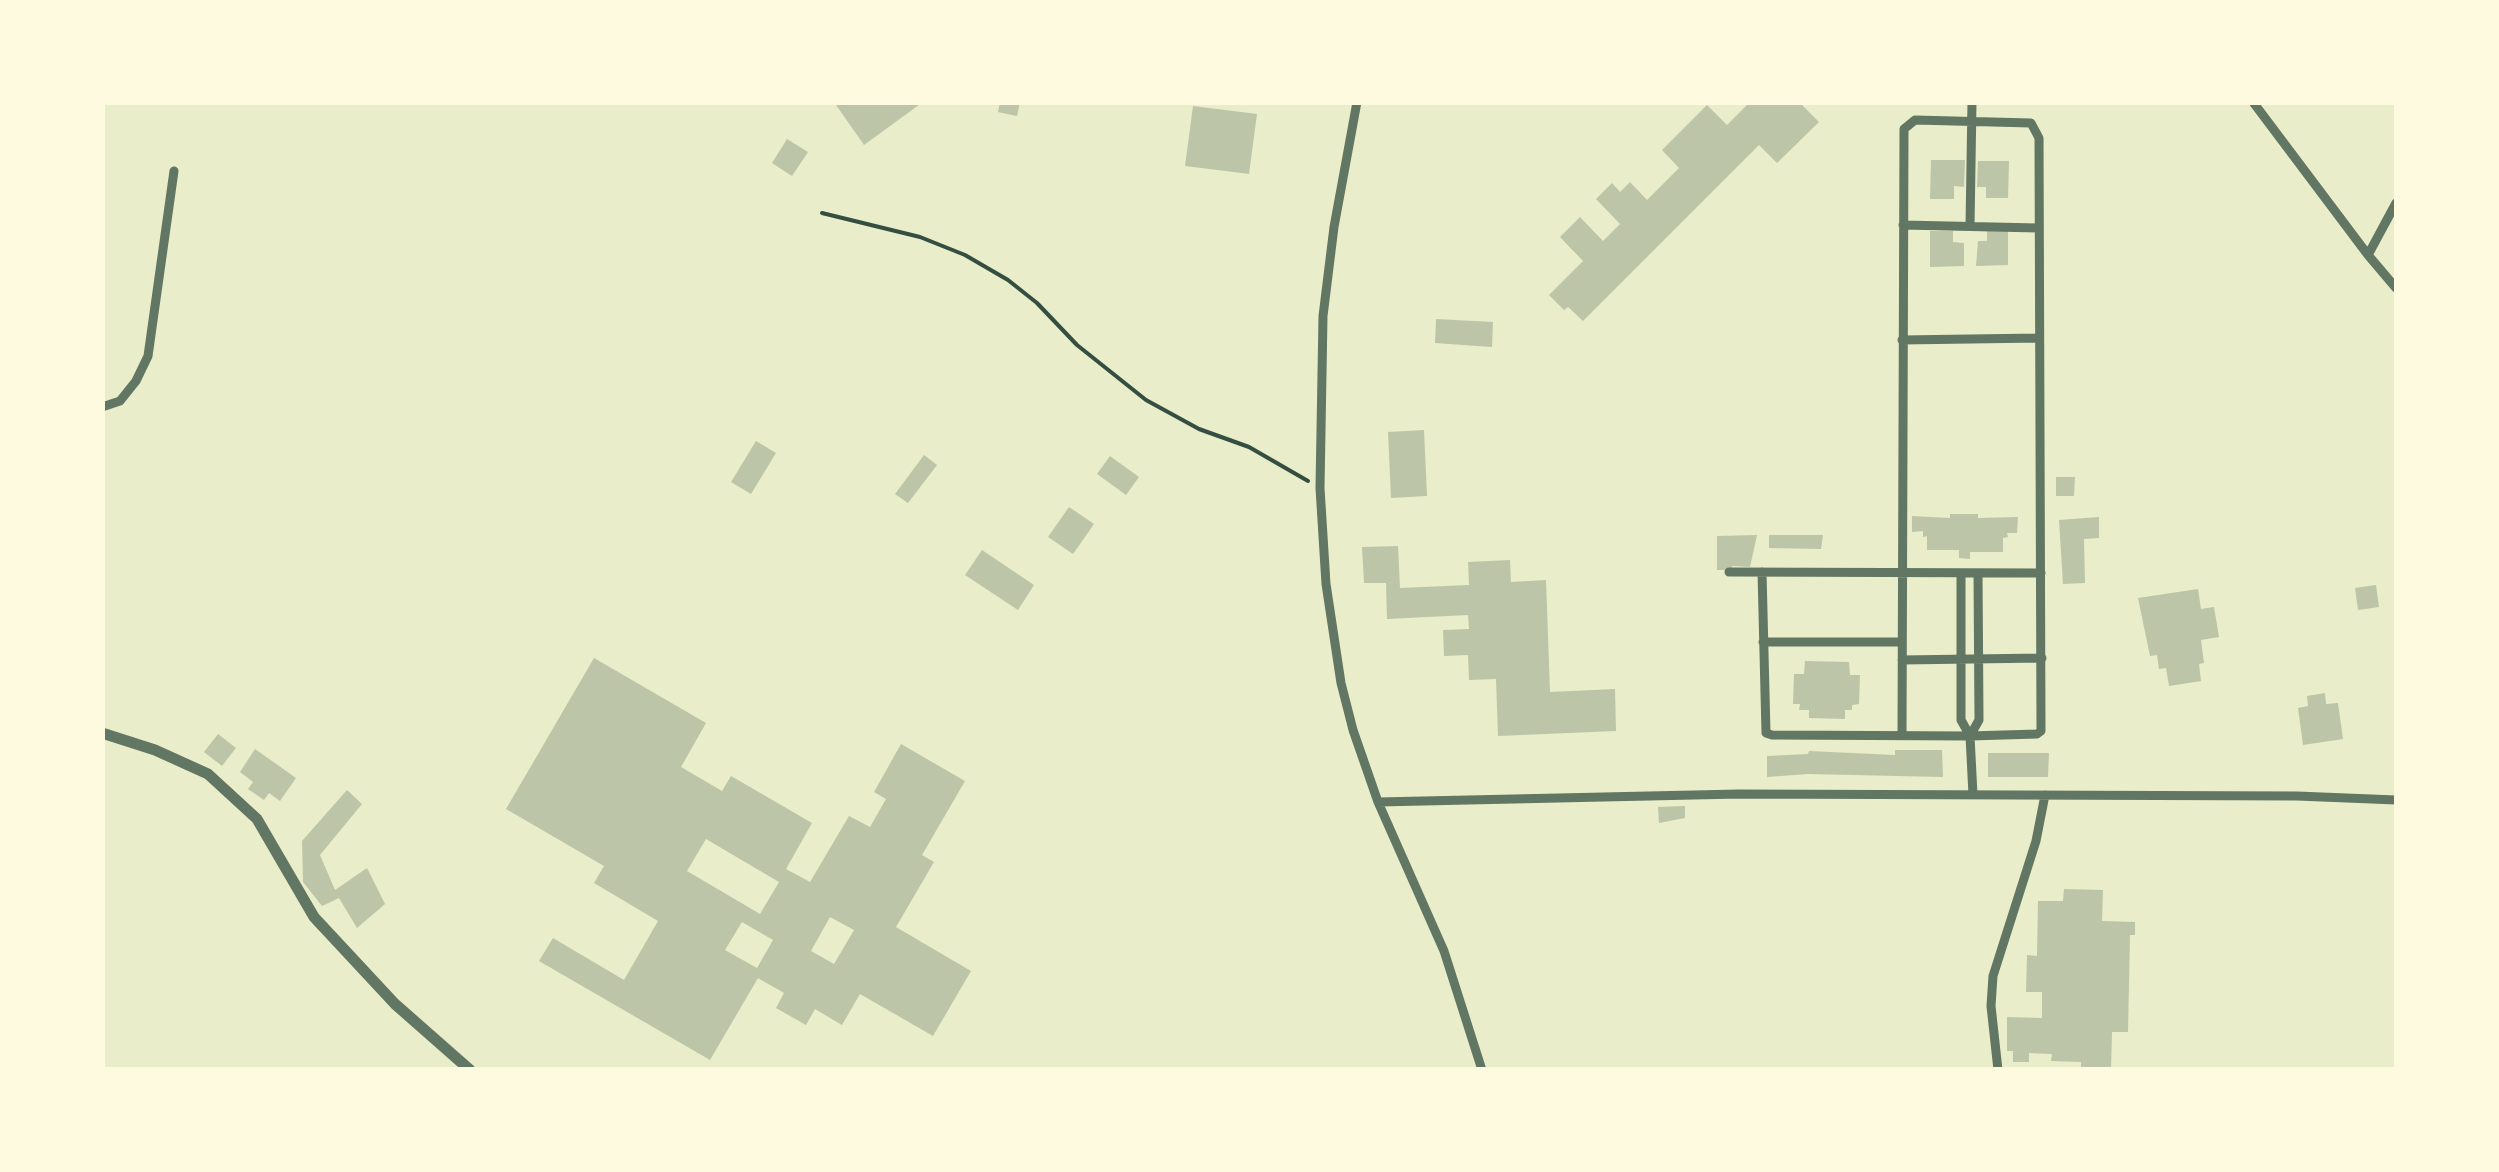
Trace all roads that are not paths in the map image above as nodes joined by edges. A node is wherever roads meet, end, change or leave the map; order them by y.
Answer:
1 (1357, 102) edge
2 (1972, 102) edge
3 (2253, 102) edge
4 (1971, 120) junction
5 (174, 171) dead end
6 (2396, 204) edge
7 (1902, 226) junction
8 (1970, 226) junction
9 (2038, 228) junction
10 (2368, 255) junction
11 (2396, 288) edge
12 (2039, 338) junction
13 (1902, 340) junction
14 (102, 407) edge
15 (1728, 572) dead end
16 (1762, 572) junction
17 (1902, 572) junction
18 (1961, 573) junction
19 (1978, 573) junction
20 (2041, 573) junction
21 (1763, 642) junction
22 (1902, 642) junction
23 (1980, 658) junction
24 (2042, 658) junction
25 (1961, 659) junction
26 (1902, 660) junction
27 (102, 733) edge
28 (1902, 735) junction
29 (1970, 736) junction
30 (1972, 795) junction
31 (2045, 795) junction
32 (2396, 800) edge
33 (1378, 802) junction
34 (470, 1070) edge
35 (1482, 1070) edge
36 (1998, 1070) edge

1 - 33 street
2 - 4 street
3 - 10 street
4 - 7 street
4 - 8 street
4 - 9 street
5 - 14 street
6 - 10 street
7 - 8 street
7 - 13 street
8 - 9 street
9 - 12 street
10 - 11 street
12 - 13 street
12 - 20 street
13 - 17 street
15 - 16 street
16 - 17 street
16 - 21 street
17 - 18 street
17 - 22 street
18 - 19 street
18 - 25 street
19 - 20 street
19 - 23 street
20 - 24 street
21 - 22 street
21 - 28 street
22 - 26 street
23 - 24 street
23 - 25 street
23 - 29 street
24 - 29 street
25 - 26 street
25 - 29 street
26 - 28 street
27 - 34 street
28 - 29 street
29 - 30 street
30 - 31 street
30 - 33 street
31 - 32 street
31 - 36 street
33 - 35 street

